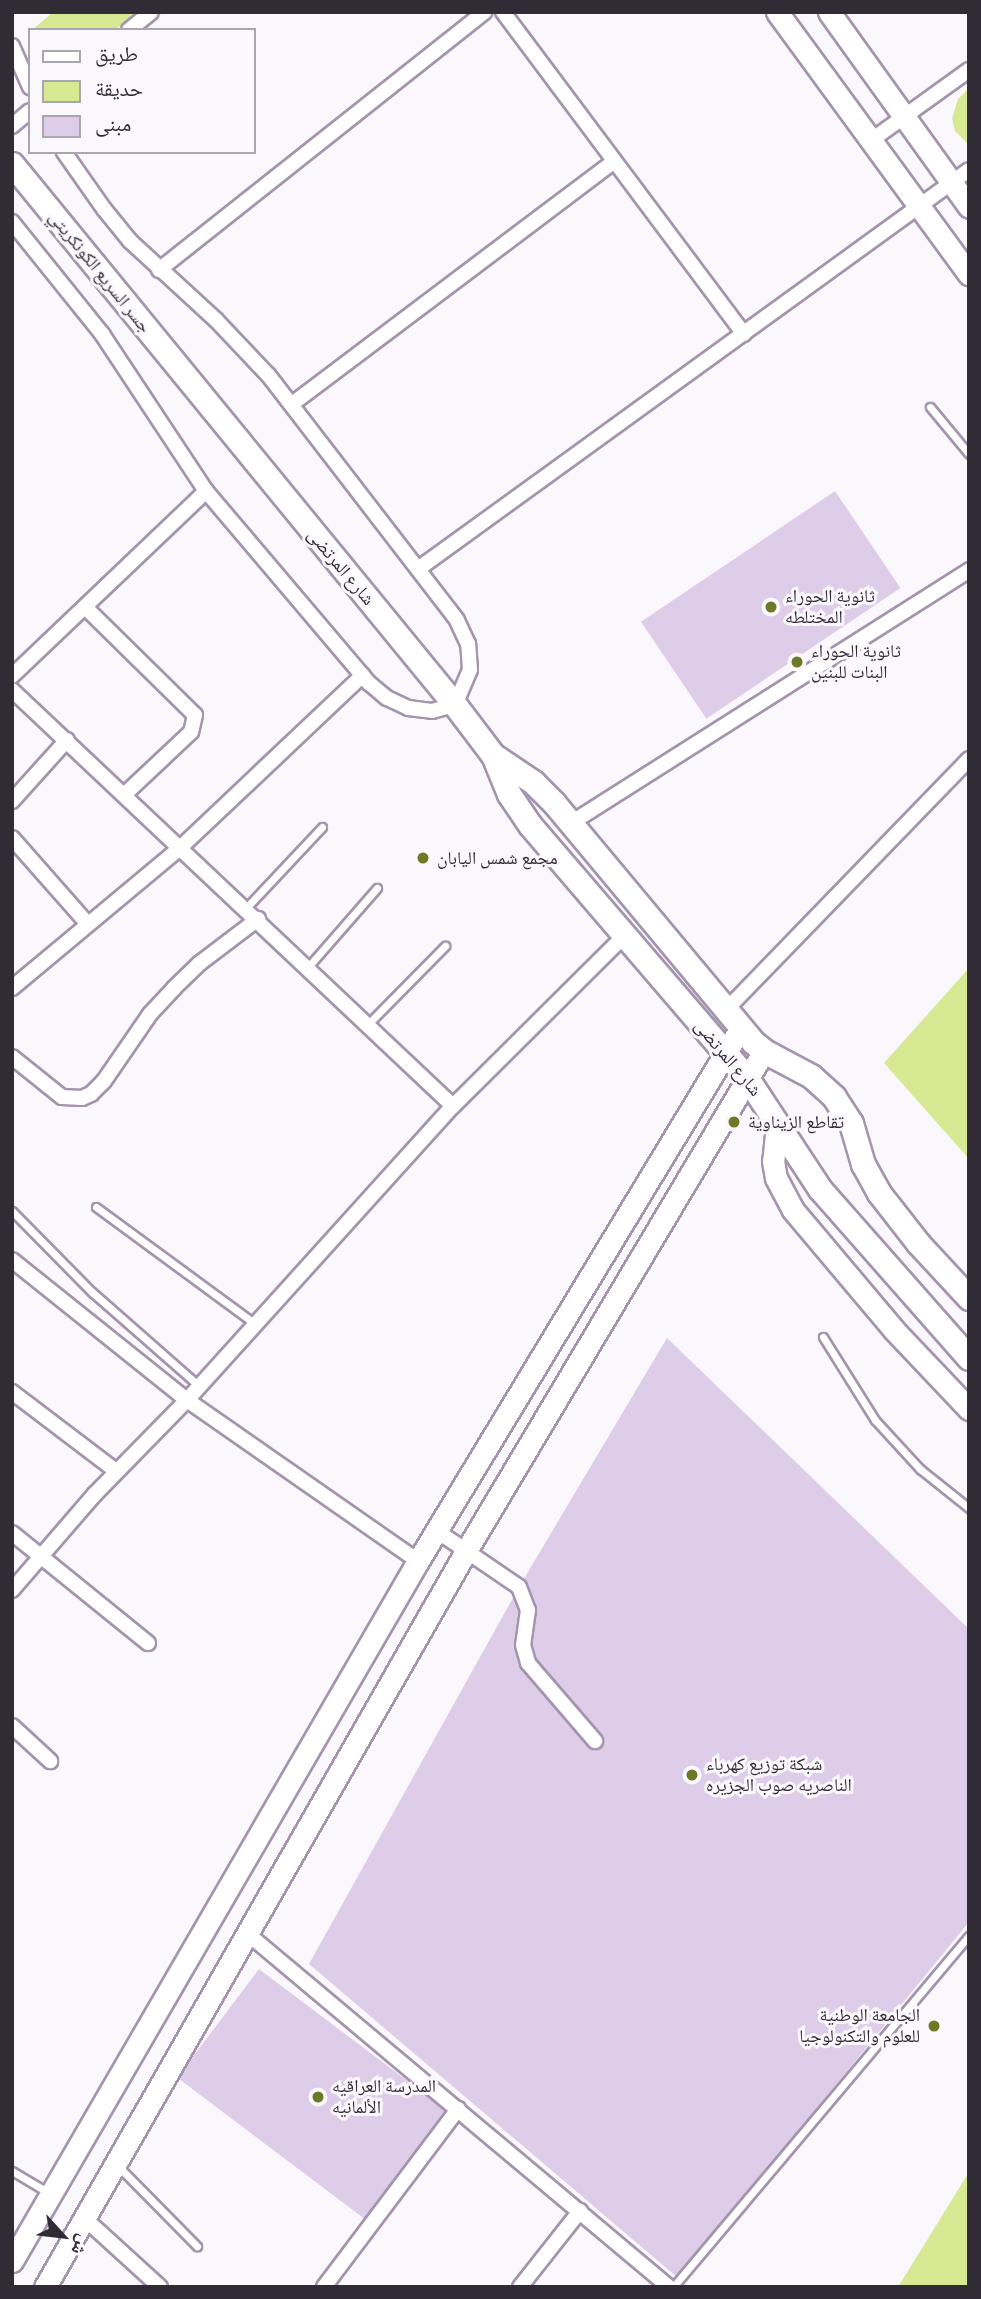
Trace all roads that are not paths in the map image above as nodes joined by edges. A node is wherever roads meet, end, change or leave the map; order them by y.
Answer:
1 (151, 12) edge
2 (484, 12) edge
3 (503, 12) edge
4 (777, 12) edge
5 (829, 12) edge
6 (131, 28) edge
7 (12, 46) edge
8 (969, 70) edge
9 (28, 82) edge
10 (28, 113) edge
11 (904, 117) junction
12 (12, 126) edge
13 (873, 139) junction
14 (65, 154) edge
15 (614, 161) junction
16 (12, 164) edge
17 (969, 170) edge
18 (951, 183) junction
19 (920, 205) junction
20 (969, 207) edge
21 (12, 222) edge
22 (159, 270) junction
23 (969, 274) edge
24 (744, 334) junction
25 (187, 381) joint
26 (292, 404) junction
27 (930, 407) dead end
28 (969, 454) edge
29 (206, 491) junction
30 (418, 569) junction
31 (969, 570) edge
32 (85, 607) junction
33 (363, 675) junction
34 (12, 677) edge
35 (12, 690) edge
36 (455, 705) junction
37 (67, 740) junction
38 (493, 755) junction
39 (967, 763) edge
40 (125, 794) junction
41 (12, 801) edge
42 (571, 823) junction
43 (322, 827) dead end
44 (12, 838) edge
45 (181, 847) junction
46 (377, 888) dead end
47 (246, 908) junction
48 (258, 919) junction
49 (87, 923) junction
50 (625, 935) junction
51 (445, 946) dead end
52 (309, 967) junction
53 (12, 988) edge
54 (725, 1011) junction
55 (368, 1024) junction
56 (740, 1029) junction
57 (764, 1051) junction
58 (726, 1054) junction
59 (12, 1058) edge
60 (747, 1078) junction
61 (453, 1106) junction
62 (777, 1125) junction
63 (96, 1207) dead end
64 (12, 1211) edge
65 (12, 1260) edge
66 (969, 1298) edge
67 (256, 1325) junction
68 (823, 1337) dead end
69 (969, 1358) edge
70 (199, 1386) junction
71 (12, 1392) edge
72 (187, 1400) junction
73 (969, 1409) edge
74 (116, 1471) junction
75 (969, 1508) edge
76 (437, 1531) junction
77 (12, 1533) edge
78 (466, 1550) junction
79 (42, 1554) junction
80 (418, 1561) junction
81 (12, 1590) edge
82 (148, 1643) dead end
83 (12, 1726) edge
84 (595, 1741) dead end
85 (50, 1761) dead end
86 (248, 1934) junction
87 (969, 1936) edge
88 (458, 2109) junction
89 (114, 2162) junction
90 (12, 2171) edge
91 (50, 2193) junction
92 (580, 2211) junction
93 (83, 2217) junction
94 (197, 2246) dead end
95 (12, 2261) edge
96 (48, 2285) edge
97 (160, 2287) edge
98 (324, 2287) edge
99 (520, 2287) edge
100 (671, 2287) edge

1 - 6 street
2 - 22 street
3 - 15 street
4 - 13 street
5 - 11 street
7 - 9 street
8 - 11 street
10 - 12 street
11 - 13 street
11 - 18 street
13 - 19 street
14 - 22 street
15 - 24 street
15 - 26 street
16 - 25 main road, جسر السريع الكونكريتي
17 - 18 street
18 - 19 street
18 - 20 street
19 - 23 street
19 - 24 street
21 - 29 street
22 - 26 street
24 - 30 street
25 - 36 main road, شارع المرتضى
26 - 30 street
27 - 28 lane
29 - 32 street
29 - 33 street
30 - 36 street
31 - 42 street
32 - 34 street
32 - 40 street
33 - 36 street
33 - 45 street
35 - 37 street
36 - 38 main road, شارع المرتضى
37 - 40 street
37 - 41 street
38 - 42 main road, شارع المرتضى
38 - 50 main road, شارع المرتضى
39 - 54 street
40 - 45 street
42 - 54 main road, شارع المرتضى
43 - 47 lane
44 - 49 street
45 - 47 street
45 - 49 street
46 - 52 lane
47 - 48 street
48 - 52 street
48 - 59 street
49 - 53 street
50 - 58 main road, شارع المرتضى
50 - 61 street
51 - 55 lane
52 - 55 street
54 - 56 main road, شارع المرتضى
55 - 61 street
56 - 57 main road, شارع المرتضى
56 - 58 street
57 - 60 street
57 - 66 main road, شارع المرتضى
58 - 60 main road, شارع المرتضى
58 - 76 street
60 - 62 main road, شارع المرتضى
60 - 78 street
61 - 67 street
62 - 69 main road, شارع المرتضى
62 - 73 street
63 - 67 lane
64 - 70 lane
65 - 72 street
67 - 70 street
68 - 75 lane
70 - 72 street
71 - 74 street
72 - 74 street
72 - 80 street
74 - 79 street
76 - 78 street
76 - 80 street
77 - 79 street
78 - 84 street
78 - 86 street
79 - 81 street
79 - 82 street
80 - 91 street
83 - 85 street
86 - 88 street
86 - 89 street
87 - 100 lane
88 - 92 street
88 - 98 street
89 - 93 street
89 - 94 lane
90 - 91 lane
91 - 95 street
92 - 99 street
92 - 100 street
93 - 96 street
93 - 97 street

